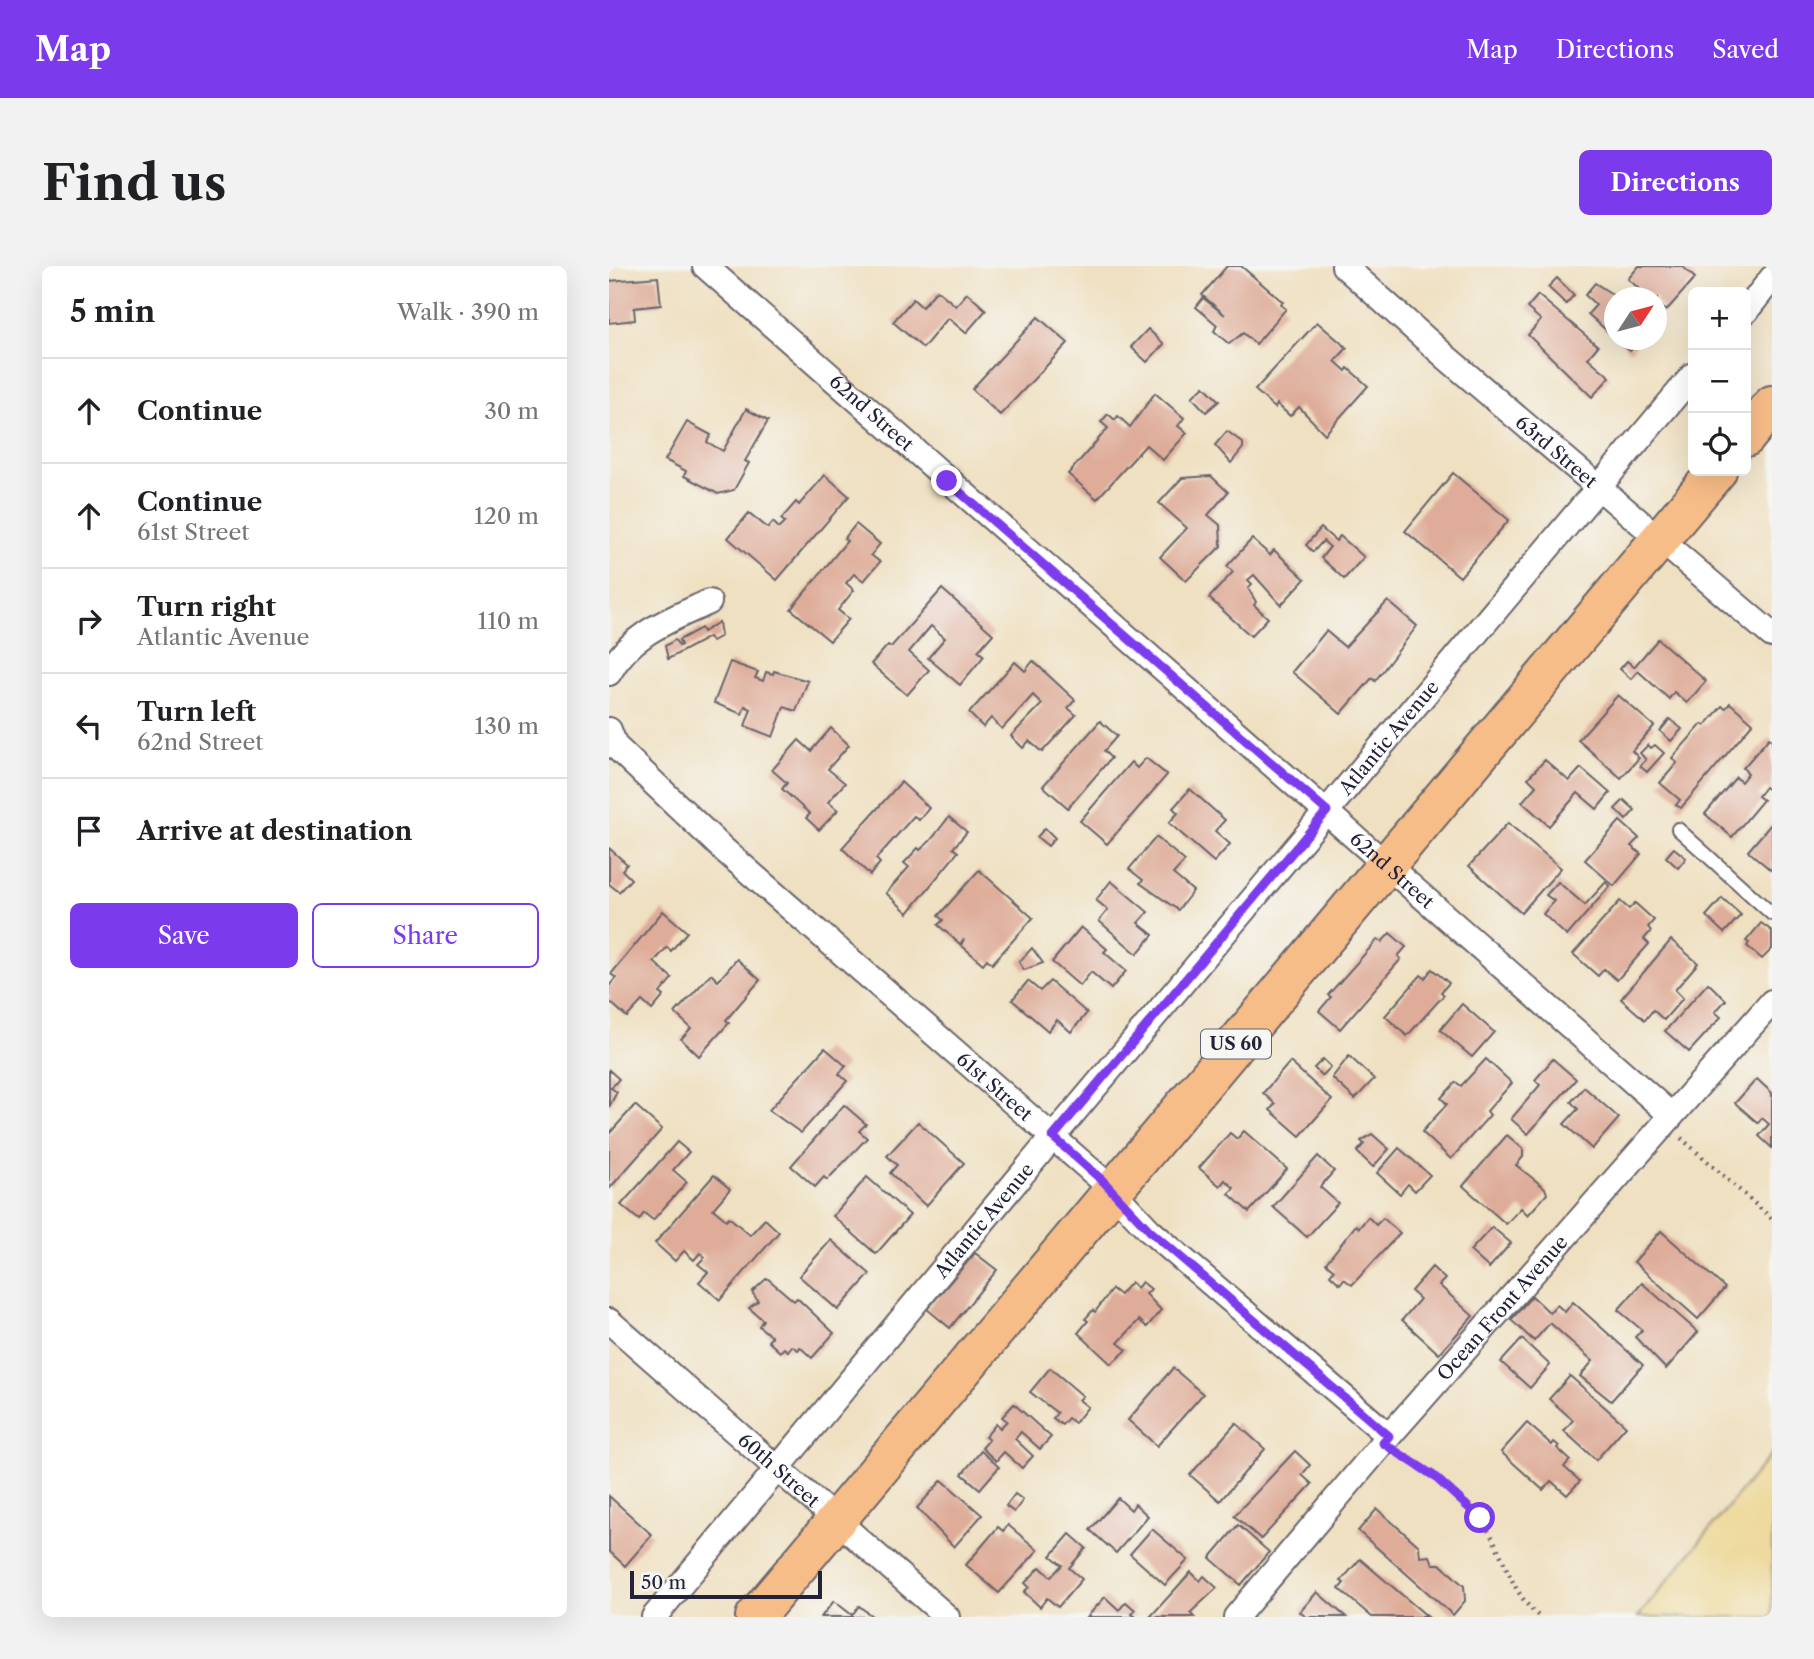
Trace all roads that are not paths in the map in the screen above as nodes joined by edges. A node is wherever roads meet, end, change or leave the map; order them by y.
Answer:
1 (705, 266) edge
2 (1344, 266) edge
3 (1772, 278) edge
4 (1751, 305) edge
5 (1688, 381) edge
6 (1772, 405) edge
7 (1751, 431) edge
8 (1713, 476) edge
9 (1599, 486) junction
10 (1660, 539) junction
11 (709, 602) dead end
12 (1772, 635) edge
13 (609, 673) edge
14 (609, 730) edge
15 (1327, 811) junction
16 (1678, 830) dead end
17 (1387, 863) junction
18 (1772, 914) edge
19 (1772, 1002) edge
20 (1668, 1119) junction
21 (1053, 1137) junction
22 (1114, 1191) junction
23 (609, 1321) edge
24 (1386, 1439) junction
25 (777, 1468) junction
26 (836, 1521) junction
27 (654, 1617) edge
28 (755, 1617) edge
29 (947, 1617) edge
30 (1236, 1617) edge

1 - 15 street, 62nd Street
2 - 9 street, 63rd Street
3 - 4 street
5 - 9 street, Atlantic Avenue
6 - 7 highway
8 - 10 highway, US 60
9 - 10 street, 63rd Street
9 - 15 street, Atlantic Avenue
10 - 12 street, 63rd Street
10 - 17 highway, US 60
11 - 13 street
14 - 21 street, 61st Street
15 - 17 street, 62nd Street
15 - 21 street, Atlantic Avenue
16 - 18 lane
17 - 20 street, 62nd Street
17 - 22 highway, US 60
19 - 20 street, Ocean Front Avenue
20 - 24 street, Ocean Front Avenue
21 - 22 street, 61st Street
21 - 25 street, Atlantic Avenue
22 - 24 street, 61st Street
22 - 26 highway, US 60
23 - 25 street, 60th Street
24 - 30 street, Ocean Front Avenue
25 - 26 street, 60th Street
25 - 27 street, Atlantic Avenue
26 - 28 highway, US 60
26 - 29 street, 60th Street

